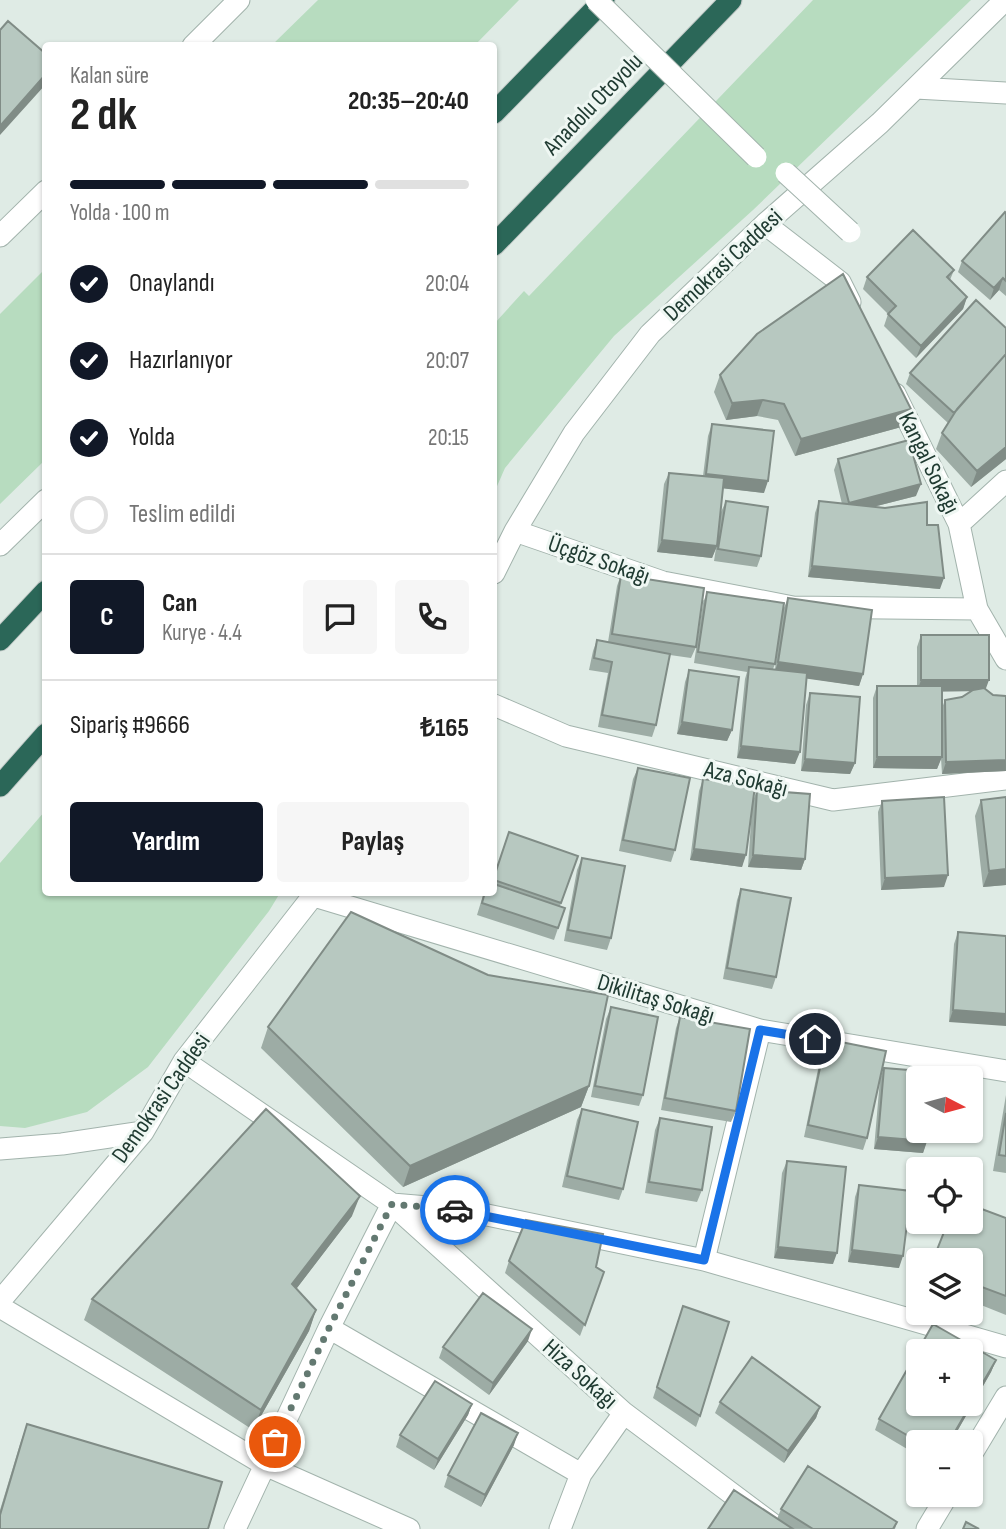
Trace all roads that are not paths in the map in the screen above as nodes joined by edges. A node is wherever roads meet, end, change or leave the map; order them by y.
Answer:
1 (239, 0) edge
2 (596, 0) edge
3 (604, 0) edge
4 (731, 0) edge
5 (1005, 0) edge
6 (197, 42) edge
7 (916, 88) junction
8 (1006, 93) edge
9 (497, 110) edge
10 (762, 149) dead end
11 (786, 173) dead end
12 (42, 195) edge
13 (765, 224) junction
14 (850, 232) dead end
15 (0, 236) edge
16 (497, 242) edge
17 (858, 319) edge
18 (888, 379) edge
19 (1006, 481) edge
20 (42, 504) edge
21 (959, 524) junction
22 (514, 531) junction
23 (0, 544) edge
24 (497, 567) edge
25 (42, 595) edge
26 (977, 609) junction
27 (0, 640) edge
28 (1006, 660) edge
29 (497, 706) edge
30 (42, 739) edge
31 (1006, 779) edge
32 (0, 786) edge
33 (313, 896) edge
34 (322, 896) edge
35 (760, 1030) junction
36 (184, 1060) junction
37 (1006, 1070) edge
38 (143, 1132) junction
39 (0, 1150) edge
40 (392, 1204) junction
41 (704, 1260) junction
42 (0, 1301) edge
43 (0, 1307) edge
44 (329, 1328) junction
45 (1006, 1347) edge
46 (1006, 1397) edge
47 (624, 1413) junction
48 (983, 1435) edge
49 (265, 1465) junction
50 (581, 1474) junction
51 (940, 1507) edge
52 (235, 1529) edge
53 (409, 1529) edge
54 (559, 1529) edge
55 (779, 1529) edge
56 (927, 1529) edge

1 - 6 street
2 - 10 street, bridge
3 - 9 highway
4 - 16 highway, Anadolu Otoyolu
5 - 7 street, Demokrasi Caddesi
7 - 8 street
7 - 13 street, Demokrasi Caddesi
11 - 14 street, bridge
12 - 15 street
13 - 17 street
13 - 22 street, Demokrasi Caddesi
18 - 21 street, Kangal Sokağı
19 - 21 street
20 - 23 street
21 - 26 street, Kangal Sokağı
22 - 24 street, Demokrasi Caddesi
22 - 26 street, Üçgöz Sokağı
25 - 27 highway
26 - 28 street, Kangal Sokağı
29 - 31 street, Aza Sokağı
30 - 32 highway
33 - 36 street, Demokrasi Caddesi
34 - 35 street, Dikilitaş Sokağı
35 - 37 street, Dikilitaş Sokağı
35 - 41 street
36 - 38 street, Demokrasi Caddesi
36 - 40 street, Hiza Sokağı
38 - 39 street
38 - 42 street, Demokrasi Caddesi
40 - 41 street
40 - 44 street
40 - 47 street, Hiza Sokağı
41 - 45 street
43 - 49 street
44 - 49 street
44 - 50 street
46 - 48 street
47 - 50 street
47 - 55 street, Hiza Sokağı
49 - 52 street
49 - 53 street
50 - 54 street
51 - 56 street

